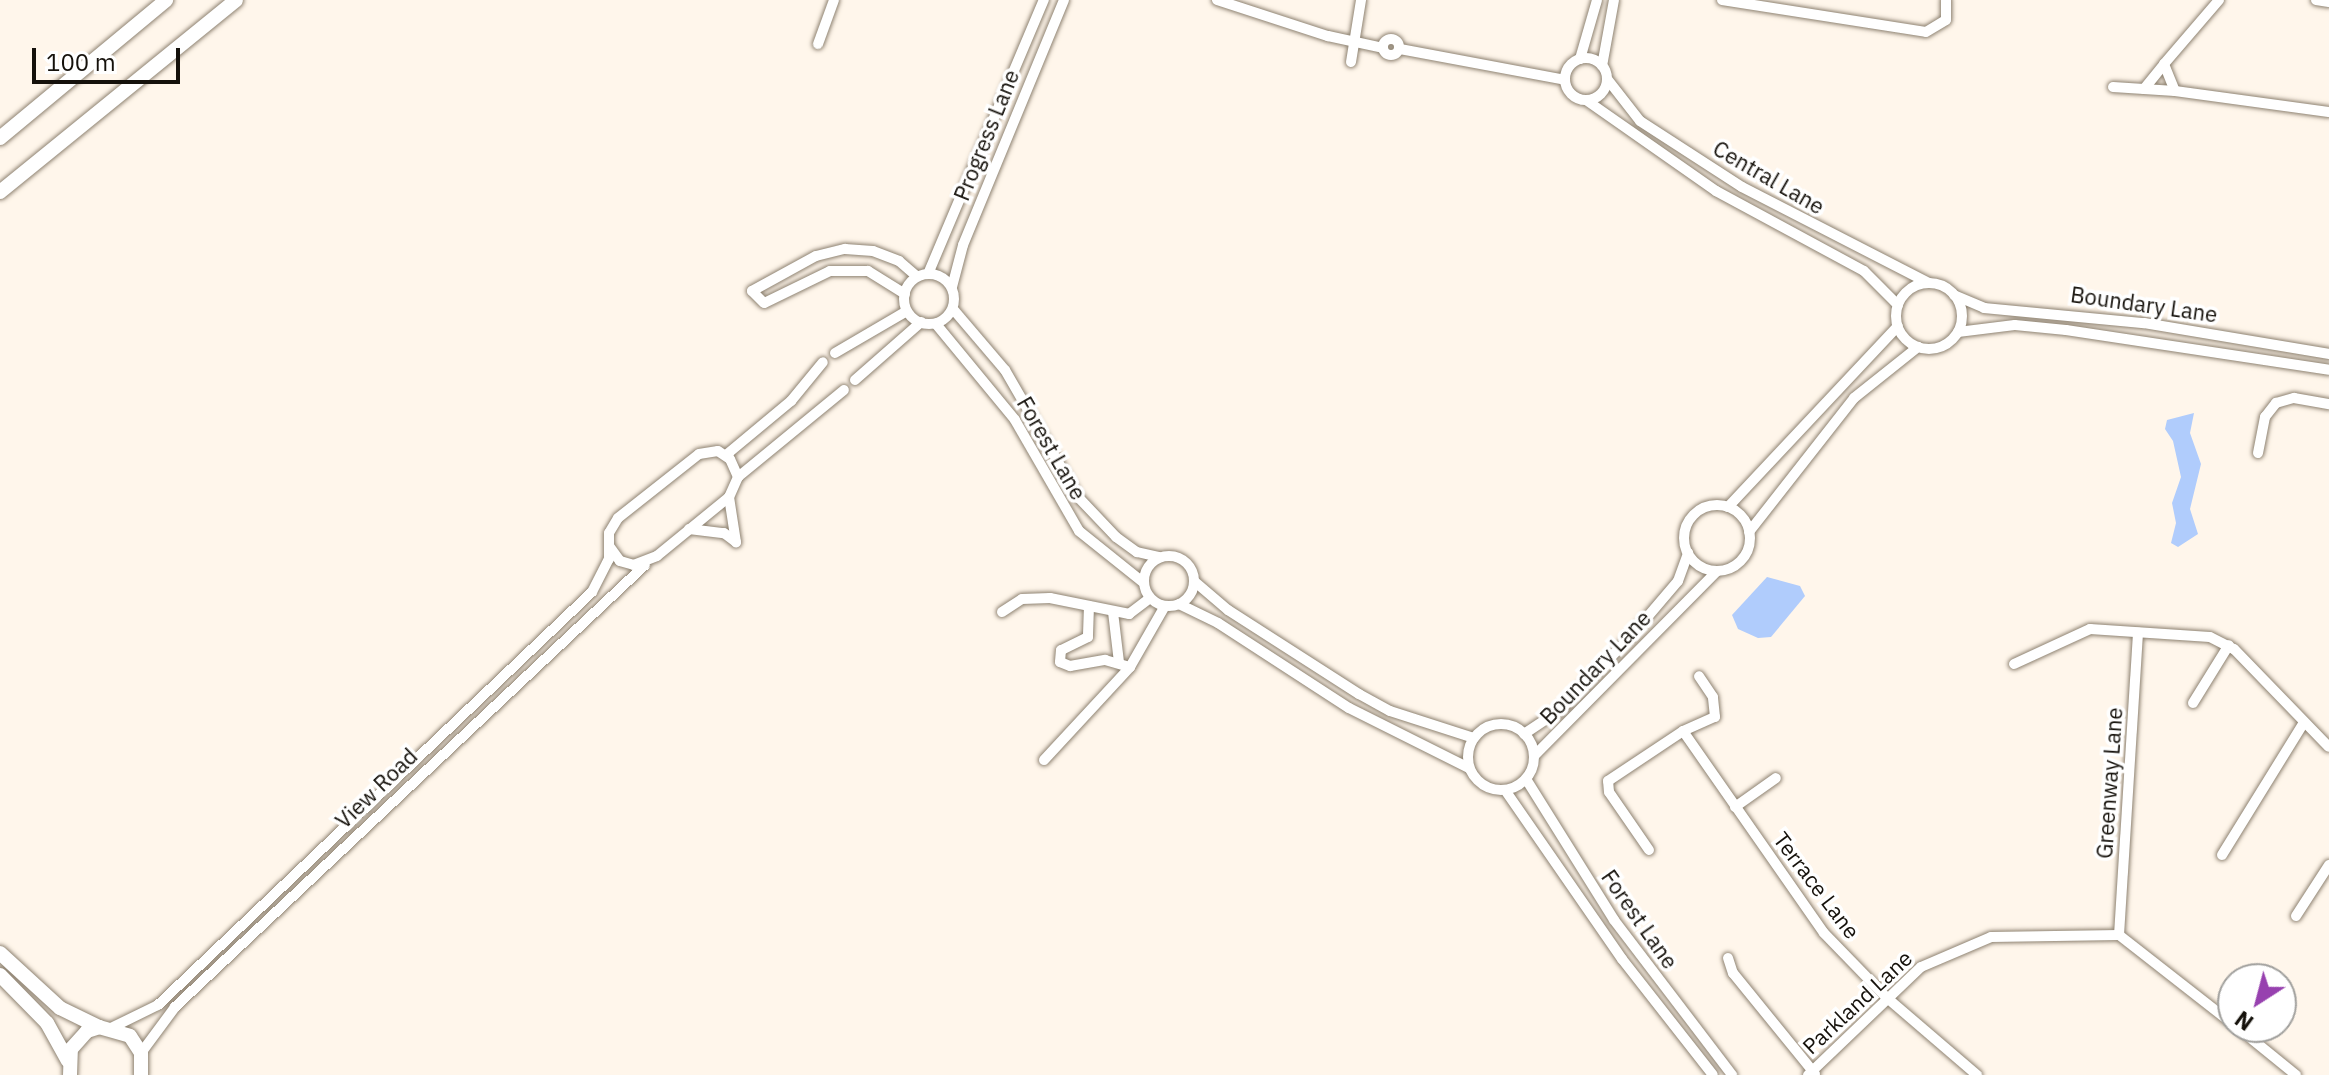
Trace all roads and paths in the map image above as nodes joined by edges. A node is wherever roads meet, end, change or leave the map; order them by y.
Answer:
1 (166, 0) edge
2 (236, 0) edge
3 (834, 0) edge
4 (1044, 0) edge
5 (1064, 0) edge
6 (1217, 0) edge
7 (1361, 0) edge
8 (1597, 0) edge
9 (1614, 0) edge
10 (1722, 0) edge
11 (1946, 0) edge
12 (2219, 0) edge
13 (2319, 0) edge
14 (2329, 2) edge
15 (1353, 42) junction
16 (818, 44) dead end
17 (1580, 59) junction
18 (1351, 62) dead end
19 (2164, 64) junction
20 (1602, 66) junction
21 (1565, 80) junction
22 (1608, 80) junction
23 (2113, 87) dead end
24 (2144, 89) junction
25 (2175, 91) junction
26 (1586, 100) junction
27 (2329, 112) edge
28 (0, 138) edge
29 (0, 192) edge
30 (928, 274) junction
31 (916, 276) junction
32 (1929, 283) junction
33 (952, 287) junction
34 (905, 294) junction
35 (1954, 295) junction
36 (1898, 305) junction
37 (953, 309) junction
38 (907, 311) junction
39 (921, 322) junction
40 (936, 324) junction
41 (1898, 326) junction
42 (1958, 332) junction
43 (1918, 347) junction
44 (835, 353) dead end
45 (2329, 354) edge
46 (823, 362) dead end
47 (2329, 370) edge
48 (855, 380) dead end
49 (844, 390) dead end
50 (2329, 404) edge
51 (2258, 453) dead end
52 (726, 455) junction
53 (738, 477) junction
54 (729, 497) junction
55 (1728, 507) junction
56 (689, 529) junction
57 (1749, 532) junction
58 (610, 547) junction
59 (1688, 553) junction
60 (1159, 557) junction
61 (650, 561) junction
62 (1717, 571) junction
63 (1194, 581) junction
64 (1144, 583) junction
65 (1150, 598) junction
66 (1179, 604) junction
67 (1089, 606) junction
68 (1165, 606) junction
69 (1002, 612) dead end
70 (1113, 612) junction
71 (2138, 633) junction
72 (2229, 645) junction
73 (2014, 664) dead end
74 (1124, 665) junction
75 (1699, 676) dead end
76 (2193, 703) dead end
77 (2304, 722) junction
78 (1683, 731) junction
79 (1524, 734) junction
80 (1474, 738) junction
81 (2329, 747) edge
82 (1534, 756) junction
83 (1044, 760) dead end
84 (1469, 768) junction
85 (1776, 778) dead end
86 (1526, 779) junction
87 (1505, 790) junction
88 (1735, 807) junction
89 (1543, 809) junction
90 (1528, 818) junction
91 (1649, 850) dead end
92 (2222, 855) dead end
93 (2329, 865) edge
94 (263, 906) junction
95 (272, 915) junction
96 (2296, 916) dead end
97 (2119, 935) junction
98 (0, 953) edge
99 (1728, 958) dead end
100 (5, 979) edge
101 (1886, 997) junction
102 (2217, 1011) edge
103 (105, 1028) junction
104 (2257, 1043) edge
105 (142, 1068) edge
106 (69, 1071) edge
107 (1812, 1074) edge
108 (1713, 1075) edge
109 (1732, 1075) edge
110 (1977, 1075) edge
111 (2296, 1075) edge

1 - 28 main road
2 - 29 main road
3 - 16 street
4 - 30 street, Progress Lane
5 - 33 street, Progress Lane
6 - 15 street
7 - 15 street
8 - 17 street
9 - 20 street
10 - 11 street
12 - 19 street
13 - 14 street
15 - 18 street
15 - 21 street
17 - 20 street
17 - 21 street
19 - 24 street
19 - 25 street
20 - 22 street, Central Lane
21 - 26 street, Central Lane
22 - 26 street
22 - 32 street, Central Lane
23 - 24 street
24 - 25 street
25 - 27 street
26 - 36 street, Central Lane
30 - 31 street
30 - 33 street
31 - 34 street
31 - 34 street
32 - 35 street
32 - 36 street
33 - 37 street
34 - 38 street
35 - 42 street
35 - 45 street, Boundary Lane
36 - 41 street
37 - 40 street
37 - 60 street, Forest Lane
38 - 39 street
38 - 44 street
39 - 40 street
39 - 48 street
40 - 64 street, Forest Lane
41 - 43 street
41 - 55 street
42 - 43 street
42 - 47 street, Boundary Lane
43 - 57 street
46 - 52 street
49 - 53 street
50 - 51 street
52 - 53 street
52 - 58 street, View Road
53 - 54 street, View Road
54 - 56 street, View Road
54 - 56 street
55 - 57 street
55 - 59 street
56 - 61 street, View Road
57 - 62 street
58 - 61 street
58 - 94 street, View Road
59 - 62 street
59 - 79 street, Boundary Lane
60 - 63 street
60 - 64 street
61 - 95 street, View Road
62 - 82 street, Boundary Lane
63 - 66 street
63 - 80 street
64 - 65 street
65 - 68 street
65 - 70 street
66 - 68 street
66 - 84 street
67 - 69 street
67 - 70 street
67 - 74 street
68 - 74 street
70 - 74 street
71 - 72 street
71 - 73 street
71 - 97 street, Greenway Lane
72 - 76 street
72 - 77 street
74 - 83 street
75 - 78 street
77 - 81 street
77 - 92 street
78 - 88 street, Terrace Lane
78 - 91 street
79 - 80 street
79 - 82 street
80 - 84 street
82 - 86 street
84 - 87 street
85 - 88 street
86 - 87 street
86 - 89 street, Forest Lane
87 - 90 street, Forest Lane
88 - 101 street, Terrace Lane
89 - 90 street
89 - 109 street, Forest Lane
90 - 108 street, Forest Lane
93 - 96 street
94 - 95 street
94 - 103 street, View Road
95 - 105 street, View Road
97 - 101 street, Parkland Lane
97 - 102 street
98 - 103 main road
99 - 107 street
100 - 106 main road
101 - 107 street, Parkland Lane
101 - 110 street, Terrace Lane
103 - 105 main road
103 - 106 main road
104 - 111 street

